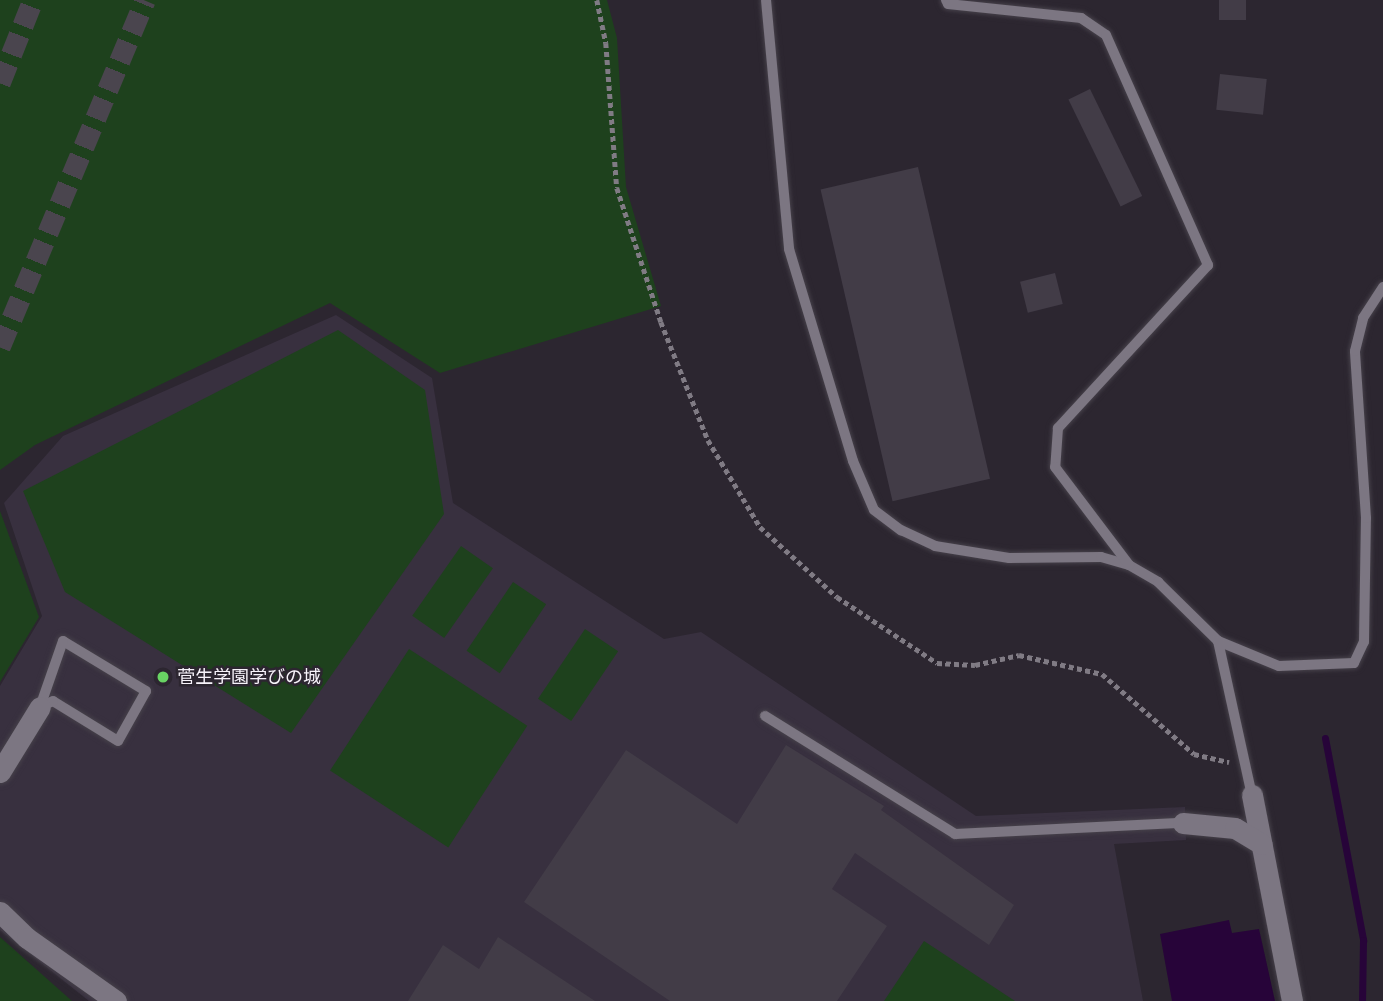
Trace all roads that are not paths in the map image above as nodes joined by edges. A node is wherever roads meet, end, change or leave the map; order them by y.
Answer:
1 (766, 0) edge
2 (946, 0) edge
3 (1383, 287) edge
4 (1129, 565) junction
5 (1218, 641) junction
6 (40, 707) junction
7 (765, 716) dead end
8 (0, 772) edge
9 (1252, 795) joint
10 (1183, 823) joint
11 (1262, 845) junction
12 (0, 912) edge
13 (116, 1001) edge
14 (1292, 1001) edge

1 - 4 lane
2 - 4 lane
3 - 5 lane
4 - 5 lane
5 - 9 lane
6 - 6 lane
6 - 8 street
7 - 10 lane
9 - 11 street
10 - 11 street
11 - 14 street
12 - 13 street

